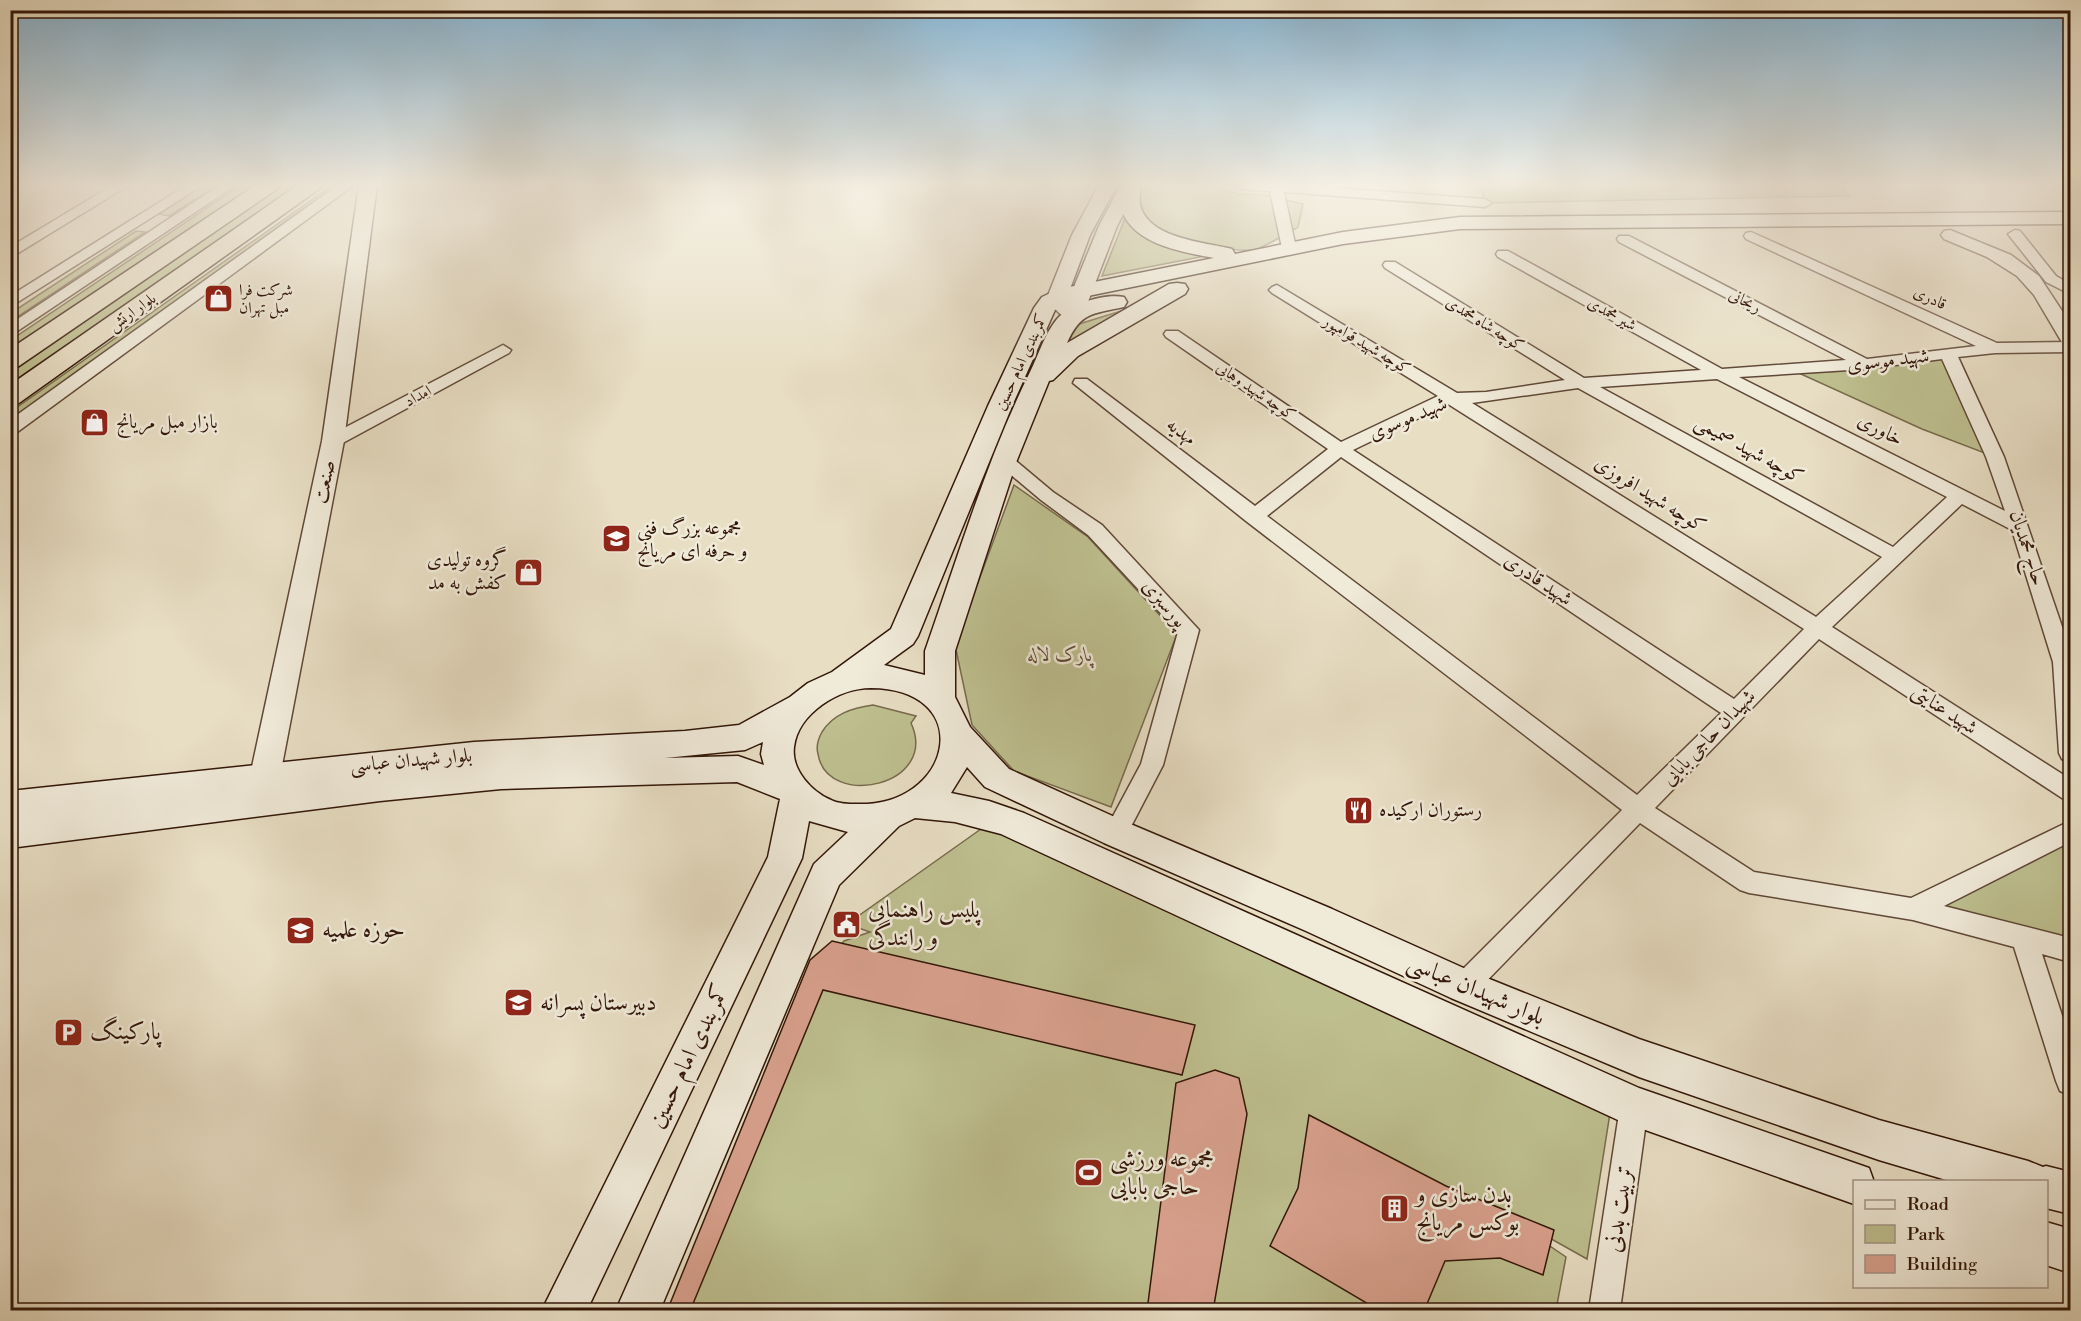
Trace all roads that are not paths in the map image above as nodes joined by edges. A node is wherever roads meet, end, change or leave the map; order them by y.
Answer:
1 (99, 247) edge
2 (137, 247) edge
3 (179, 247) edge
4 (224, 247) edge
5 (262, 247) edge
6 (360, 247) edge
7 (1078, 247) edge
8 (1100, 247) edge
9 (1188, 247) edge
10 (1296, 247) edge
11 (1403, 247) edge
12 (1639, 247) edge
13 (1774, 247) edge
14 (1977, 247) edge
15 (2022, 247) edge
16 (1289, 248) joint
17 (1503, 254) dead end
18 (1249, 255) junction
19 (1390, 266) dead end
20 (2041, 280) junction
21 (1177, 289) junction
22 (1083, 290) junction
23 (1277, 290) dead end
24 (2070, 290) edge
25 (10, 303) edge
26 (1065, 306) junction
27 (2065, 323) edge
28 (10, 331) edge
29 (1172, 334) dead end
30 (2070, 340) edge
31 (2070, 347) edge
32 (1995, 348) junction
33 (503, 350) dead end
34 (1948, 354) junction
35 (10, 361) edge
36 (1865, 364) junction
37 (1720, 375) junction
38 (1081, 383) dead end
39 (1581, 383) junction
40 (1035, 386) junction
41 (10, 397) edge
42 (1457, 400) junction
43 (10, 429) edge
44 (333, 441) junction
45 (1340, 449) junction
46 (1004, 460) junction
47 (1960, 495) junction
48 (1253, 517) junction
49 (2020, 526) junction
50 (1895, 556) junction
51 (1818, 628) junction
52 (840, 681) junction
53 (940, 699) junction
54 (803, 704) junction
55 (1735, 711) junction
56 (956, 732) junction
57 (2070, 753) edge
58 (265, 776) junction
59 (2070, 791) edge
60 (795, 793) junction
61 (10, 805) edge
62 (901, 810) junction
63 (1639, 810) junction
64 (2070, 831) edge
65 (1116, 833) junction
66 (10, 834) edge
67 (1913, 909) junction
68 (2024, 938) junction
69 (2070, 950) edge
70 (1464, 986) junction
71 (1639, 1058) junction
72 (2070, 1081) edge
73 (1634, 1107) junction
74 (2021, 1180) edge
75 (1853, 1184) edge
76 (2048, 1188) edge
77 (2070, 1193) edge
78 (2048, 1244) edge
79 (2070, 1251) edge
80 (564, 1311) edge
81 (638, 1311) edge
82 (1604, 1311) edge

1 - 25 street
2 - 28 street
3 - 35 highway, بلوار ارتش
4 - 41 highway, بلوار ارتش
5 - 43 street
6 - 44 street, صنعت
7 - 26 street
8 - 22 street
9 - 18 main road
10 - 16 main road, کمربندی امام حسین
11 - 21 main road, کمربندی امام حسین
12 - 36 street, ریحانی
13 - 32 street, قادری
14 - 20 street
15 - 20 street
16 - 18 main road, کمربندی امام حسین
17 - 37 street, شیر محمدی
18 - 22 main road, کمربندی امام حسین
19 - 39 street, کوچه شاه محمدی
20 - 24 street
20 - 27 street
21 - 26 main road, کمربندی امام حسین
21 - 40 main road
22 - 26 main road, کمربندی امام حسین
23 - 42 street, کوچه شهید قوامپور
26 - 40 main road, کمربندی امام حسین
26 - 52 main road, کمربندی امام حسین
27 - 30 street
29 - 45 street, کوچه شهید وهابی
31 - 32 street, شهید موسوی
32 - 34 street, شهید موسوی
33 - 44 street, امداد
34 - 36 street, شهید موسوی
34 - 49 street, حاج محمدیان
36 - 37 street, شهید موسوی
37 - 39 street, شهید موسوی
37 - 47 street, خاوری
38 - 48 street, مهدیه
39 - 42 street, شهید موسوی
39 - 50 street, کوچه شهید صمیمی
40 - 46 main road, کمربندی امام حسین
42 - 45 street, شهید موسوی
42 - 51 street, کوچه شهید افروزی
44 - 58 street, صنعت
45 - 48 street, شهید موسوی
45 - 55 street, شهید قادری
46 - 53 main road, کمربندی امام حسین
46 - 65 street, پورسبزی
47 - 49 street, خاوری
47 - 50 street, شهیدان حاجی بابایی
48 - 63 street
49 - 57 street, حاج محمدیان
50 - 51 street, شهیدان حاجی بابایی
51 - 55 street, شهیدان حاجی بابایی
51 - 59 street, شهید عنایتی
52 - 53 main road
52 - 54 main road
53 - 56 main road
54 - 58 main road, بلوار شهیدان عباسی
54 - 60 main road
55 - 63 street, شهیدان حاجی بابایی
56 - 62 main road
56 - 65 main road, بلوار شهیدان عباسی
58 - 61 main road, بلوار شهیدان عباسی
60 - 62 main road
60 - 66 main road, بلوار شهیدان عباسی
60 - 80 main road, کمربندی امام حسین
62 - 73 main road, بلوار شهیدان عباسی
62 - 81 main road
63 - 67 street
63 - 70 street, شهیدان حاجی بابایی
64 - 67 street
65 - 70 main road, بلوار شهیدان عباسی
67 - 68 street
68 - 69 street
68 - 72 street
70 - 71 main road, بلوار شهیدان عباسی
71 - 73 main road
71 - 74 main road, بلوار شهیدان عباسی
73 - 75 main road, بلوار شهیدان عباسی
73 - 82 street, تربیت بدنی
76 - 77 main road
78 - 79 main road

